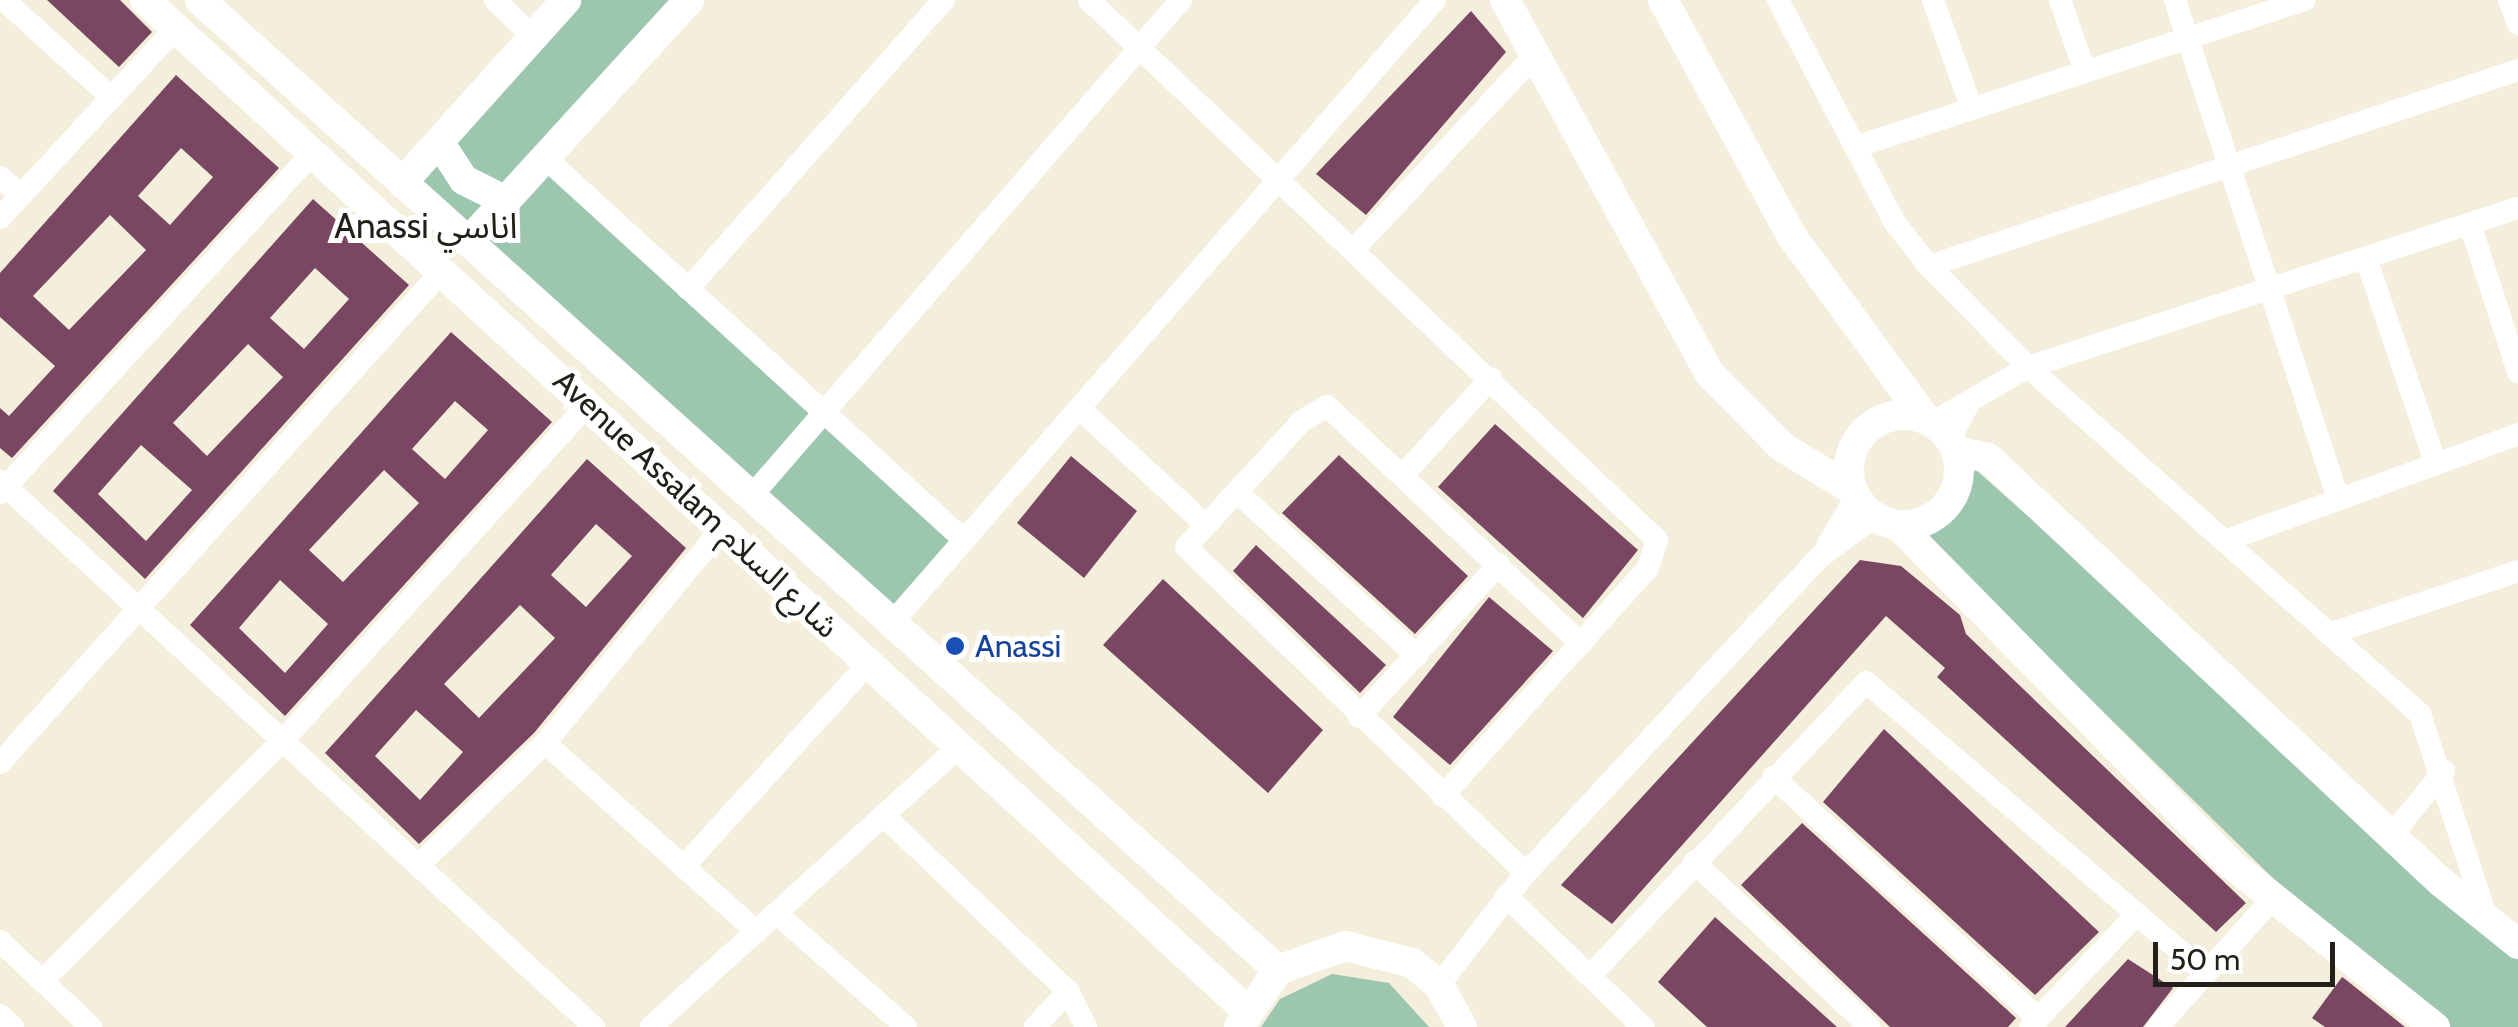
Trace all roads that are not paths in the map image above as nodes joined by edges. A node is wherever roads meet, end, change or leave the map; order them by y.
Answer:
1 (4, 0) edge
2 (145, 0) edge
3 (200, 0) edge
4 (495, 0) edge
5 (566, 0) edge
6 (689, 0) edge
7 (944, 0) edge
8 (1089, 0) edge
9 (1180, 0) edge
10 (1435, 0) edge
11 (1504, 0) edge
12 (1663, 0) edge
13 (1778, 0) edge
14 (1932, 0) edge
15 (2060, 0) edge
16 (2175, 0) edge
17 (2305, 0) edge
18 (2509, 0) edge
19 (2518, 24) edge
20 (176, 28) junction
21 (534, 36) junction
22 (2188, 37) junction
23 (1138, 51) junction
24 (1535, 56) junction
25 (2084, 69) junction
26 (2518, 70) edge
27 (112, 98) junction
28 (1972, 107) junction
29 (439, 142) junction
30 (1855, 147) junction
31 (313, 153) junction
32 (543, 156) junction
33 (2234, 165) junction
34 (0, 176) edge
35 (1280, 177) junction
36 (402, 183) junction
37 (21, 196) junction
38 (504, 200) junction
39 (2518, 208) edge
40 (0, 218) edge
41 (2470, 224) junction
42 (468, 242) junction
43 (1356, 248) junction
44 (2366, 258) junction
45 (1929, 266) junction
46 (442, 271) junction
47 (688, 289) junction
48 (2272, 290) junction
49 (2028, 367) junction
50 (2518, 372) edge
51 (1490, 378) junction
52 (588, 404) junction
53 (1079, 408) junction
54 (825, 416) junction
55 (1941, 431) junction
56 (2518, 434) edge
57 (2435, 462) junction
58 (1406, 473) junction
59 (2, 487) edge
60 (1238, 493) junction
61 (2338, 498) junction
62 (749, 499) junction
63 (1869, 508) junction
64 (1206, 525) junction
65 (724, 526) junction
66 (2230, 539) junction
67 (964, 540) junction
68 (1500, 564) junction
69 (2518, 571) edge
70 (143, 613) junction
71 (890, 625) junction
72 (2329, 634) junction
73 (1581, 644) junction
74 (1417, 656) junction
75 (868, 664) junction
76 (1360, 717) junction
77 (286, 736) junction
78 (545, 743) junction
79 (957, 749) junction
80 (0, 763) edge
81 (2444, 771) junction
82 (1774, 777) junction
83 (1444, 796) junction
84 (884, 816) junction
85 (2391, 836) junction
86 (422, 862) junction
87 (1694, 862) junction
88 (685, 864) junction
89 (1526, 873) junction
90 (1506, 896) junction
91 (2272, 900) junction
92 (777, 914) junction
93 (2135, 916) junction
94 (2488, 919) junction
95 (756, 932) junction
96 (0, 941) edge
97 (2518, 944) edge
98 (1278, 970) junction
99 (2206, 973) junction
100 (1590, 976) junction
101 (44, 980) junction
102 (1440, 985) junction
103 (1068, 991) junction
104 (0, 1015) edge
105 (1242, 1018) edge
106 (2034, 1023) edge
107 (13, 1027) edge
108 (91, 1027) edge
109 (594, 1027) edge
110 (651, 1027) edge
111 (906, 1027) edge
112 (1035, 1027) edge
113 (1086, 1027) edge
114 (1462, 1027) edge
115 (1643, 1027) edge
116 (1870, 1027) edge
117 (2158, 1027) edge
118 (2435, 1027) edge

1 - 27 street
2 - 20 street, Avenue Assalam شارع السلام
3 - 36 street, Avenue Assalam شارع السلام
4 - 21 street
5 - 21 street
6 - 32 street
7 - 47 street
8 - 23 street
9 - 23 street
10 - 35 street
11 - 24 street
12 - 55 street
13 - 30 street
14 - 28 street
15 - 25 street
16 - 22 street
17 - 22 street
18 - 19 street
20 - 27 street
20 - 31 street, Avenue Assalam شارع السلام
21 - 29 street
22 - 25 street
22 - 33 street
23 - 35 street
23 - 54 street
24 - 43 street
24 - 63 street
25 - 28 street
26 - 33 street
27 - 37 street
28 - 30 street
29 - 36 street
29 - 38 street
30 - 45 street
31 - 46 street, Avenue Assalam شارع السلام
31 - 59 street
32 - 38 street
32 - 47 street
33 - 45 street
33 - 48 street
34 - 37 street
35 - 43 street
35 - 53 street
36 - 42 street, Avenue Assalam شارع السلام
37 - 40 street
38 - 42 street
39 - 41 street
41 - 44 street
41 - 50 street
42 - 62 street, Avenue Assalam شارع السلام
43 - 51 street
44 - 48 street
44 - 57 street
45 - 49 street
46 - 52 street, Avenue Assalam شارع السلام
46 - 70 street
47 - 54 street
48 - 49 street
48 - 61 street
49 - 55 street
49 - 66 street
51 - 58 street
51 - 73 street
52 - 65 street, Avenue Assalam شارع السلام
52 - 77 street
53 - 64 street
53 - 67 street
54 - 62 street
54 - 67 street
55 - 63 street
55 - 63 street
55 - 85 street
56 - 57 street
57 - 61 street
58 - 60 street
58 - 68 street
59 - 70 street
60 - 64 street
60 - 74 street
61 - 66 street
62 - 71 street, Avenue Assalam شارع السلام
63 - 89 street
63 - 91 street
64 - 76 street
65 - 75 street, Avenue Assalam شارع السلام
65 - 78 street
66 - 72 street
67 - 71 street
68 - 73 street
68 - 74 street
69 - 72 street
70 - 77 street
70 - 80 street
71 - 98 street, Avenue Assalam شارع السلام
72 - 81 street
73 - 83 street
74 - 76 street
75 - 79 street, Avenue Assalam شارع السلام
75 - 88 street
76 - 83 street
77 - 86 street
77 - 101 street
78 - 86 street
78 - 88 street
79 - 84 street
79 - 105 street, Avenue Assalam شارع السلام
81 - 85 street
81 - 94 street
82 - 87 street
82 - 93 street
82 - 106 street
83 - 89 street
84 - 92 street
84 - 103 street
85 - 94 street
86 - 109 street
87 - 100 street
87 - 116 street
88 - 95 street
89 - 90 street
90 - 100 street
90 - 102 street
91 - 99 street
91 - 118 street
92 - 95 street
92 - 111 street
93 - 99 street
93 - 106 street
94 - 97 street
95 - 110 street
96 - 101 street
98 - 102 street
98 - 105 street
99 - 117 street
100 - 115 street
101 - 108 street
102 - 114 street
103 - 112 street
103 - 113 street
104 - 107 street

